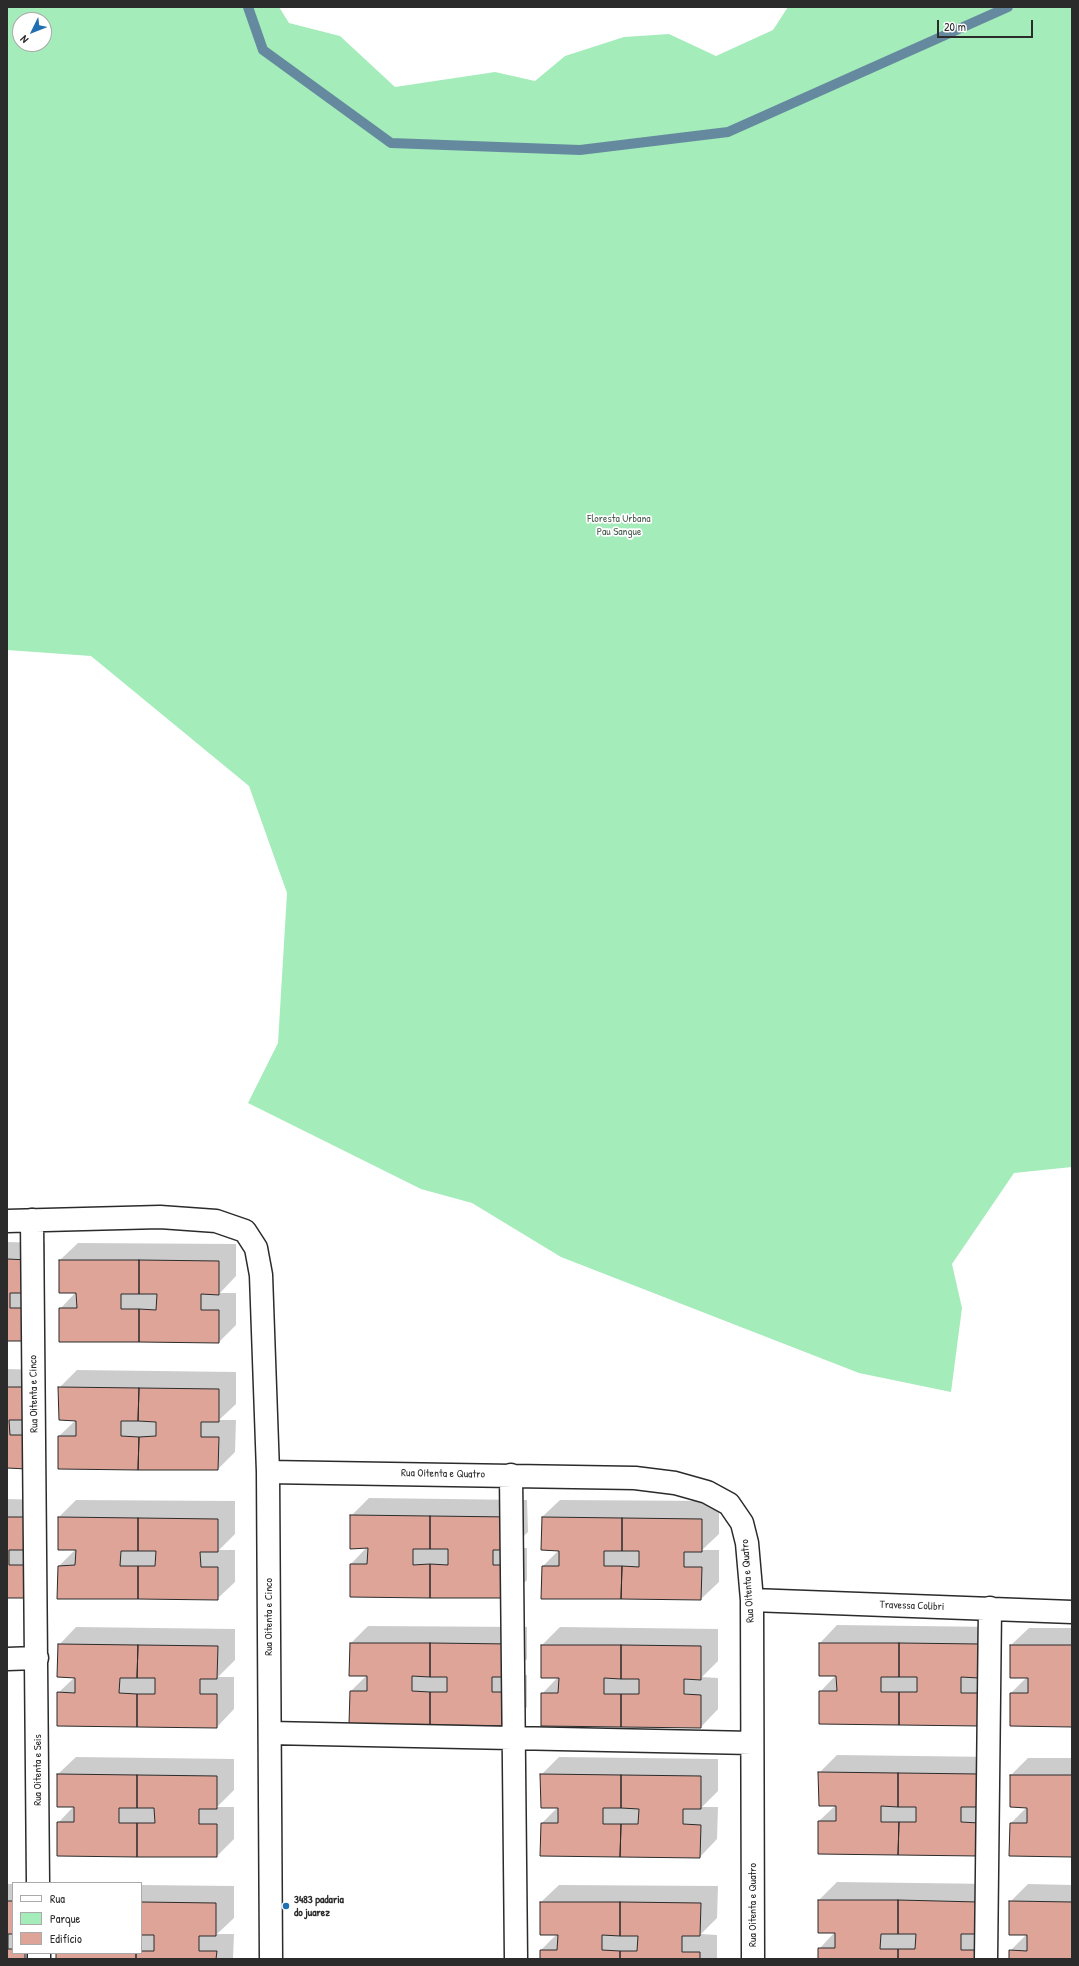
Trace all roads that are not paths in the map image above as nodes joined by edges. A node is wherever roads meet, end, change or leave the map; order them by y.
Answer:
1 (7, 1220) edge
2 (32, 1220) junction
3 (268, 1472) junction
4 (511, 1475) junction
5 (752, 1600) junction
6 (990, 1608) junction
7 (1072, 1612) edge
8 (37, 1658) junction
9 (7, 1659) edge
10 (270, 1733) junction
11 (514, 1739) junction
12 (752, 1743) junction
13 (38, 1882) edge
14 (271, 1959) edge
15 (516, 1959) edge
16 (753, 1959) edge
17 (986, 1959) edge

1 - 2 street, Rua Oitenta e Cinco
2 - 3 street, Rua Oitenta e Cinco
2 - 8 street, Rua Oitenta e Cinco
3 - 4 street, Rua Oitenta e Quatro
3 - 10 street, Rua Oitenta e Cinco
4 - 5 street, Rua Oitenta e Quatro
4 - 11 street
5 - 6 street, Travessa Colibri
5 - 12 street, Rua Oitenta e Quatro
6 - 7 street, Travessa Colibri
6 - 17 street
8 - 9 street
8 - 13 street, Rua Oitenta e Seis
10 - 11 street
10 - 14 street, Rua Oitenta e Cinco
11 - 12 street
11 - 15 street
12 - 16 street, Rua Oitenta e Quatro

